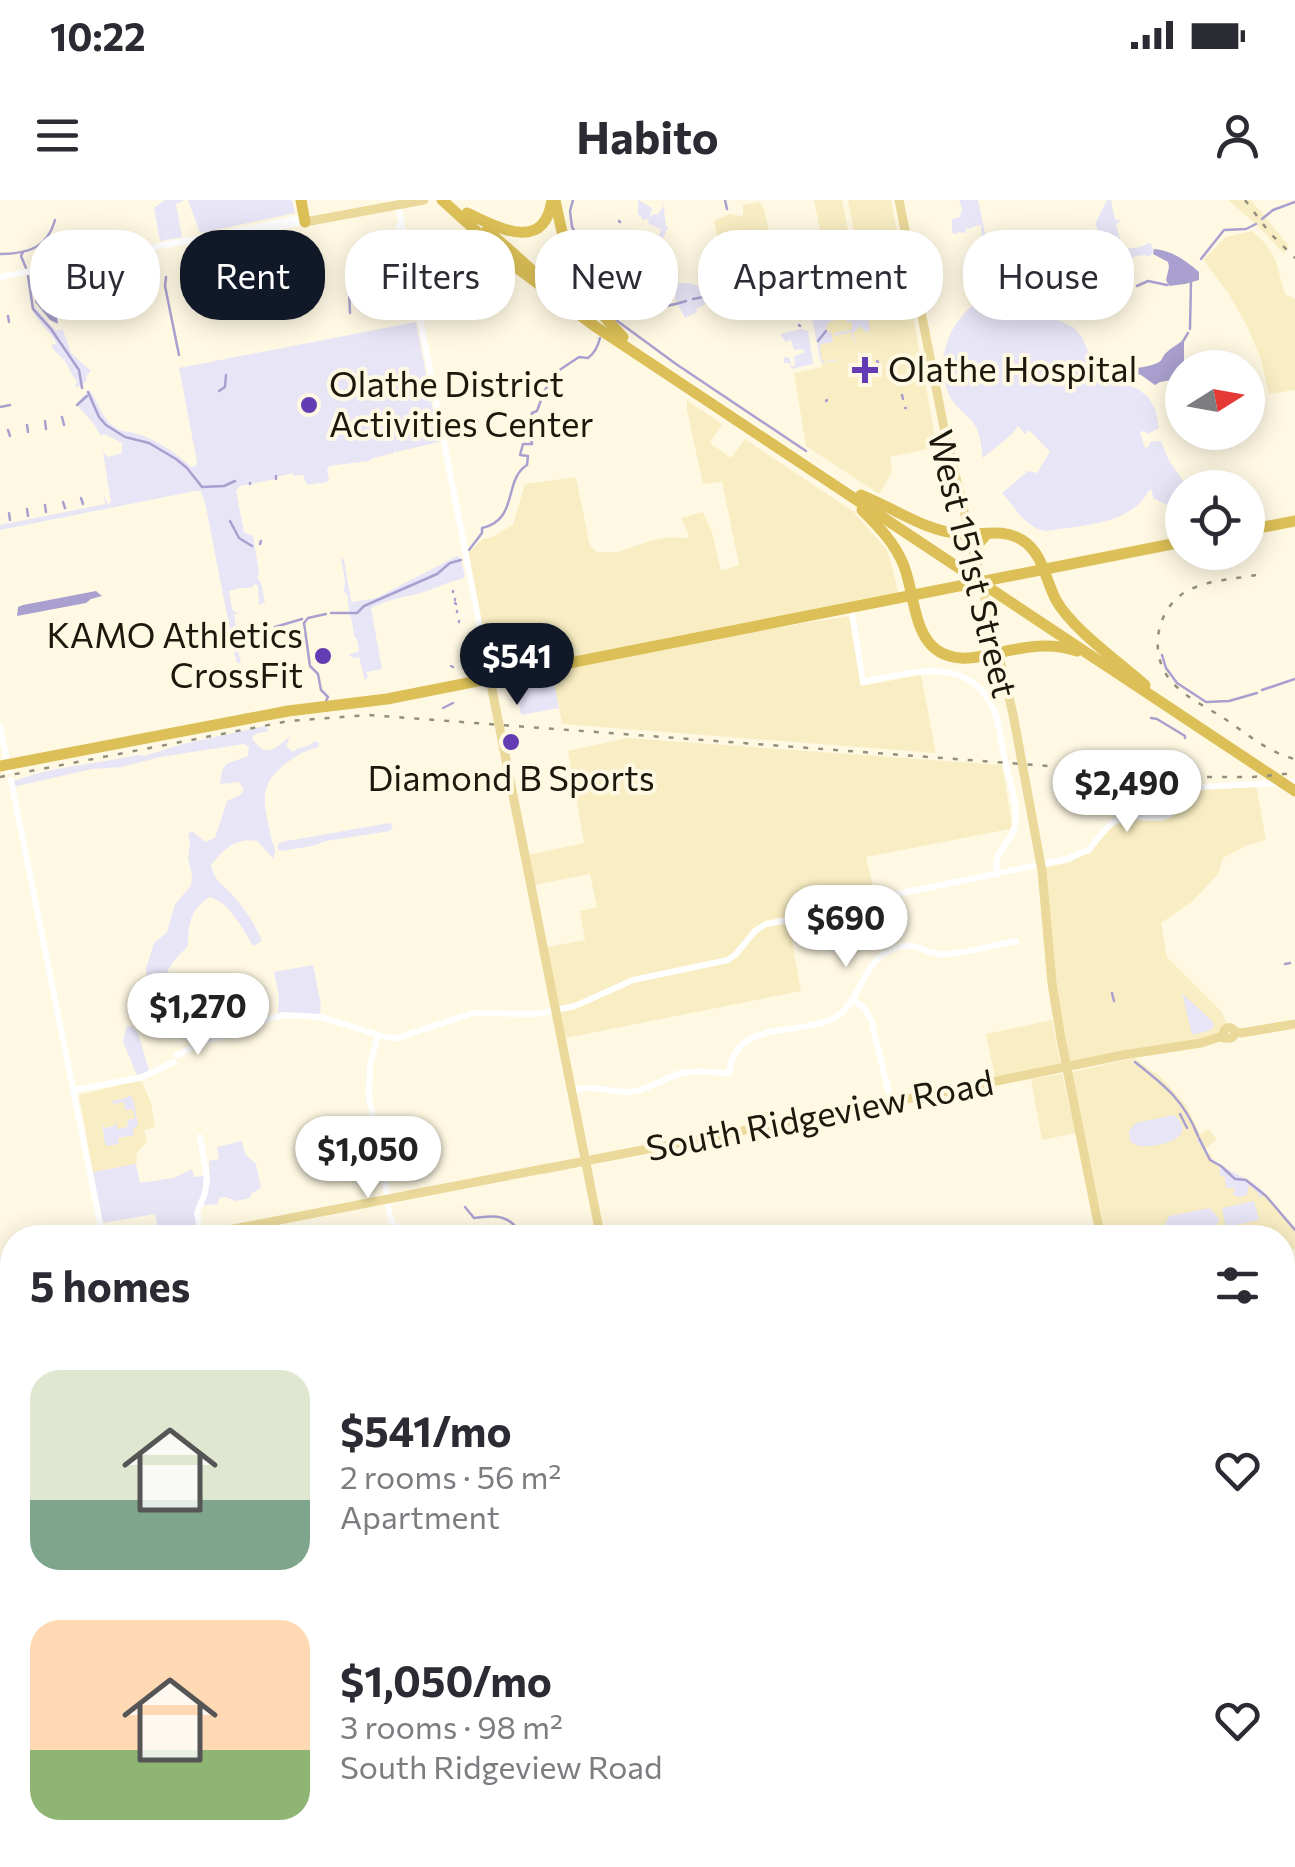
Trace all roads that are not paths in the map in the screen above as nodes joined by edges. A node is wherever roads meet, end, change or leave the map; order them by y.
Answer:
1 (303, 200) edge
2 (424, 200) edge
3 (442, 200) edge
4 (453, 200) edge
5 (554, 200) edge
6 (397, 202) edge
7 (898, 203) edge
8 (468, 213) junction
9 (306, 220) junction
10 (248, 229) junction
11 (0, 277) edge
12 (623, 337) junction
13 (832, 484) junction
14 (861, 496) junction
15 (1295, 523) edge
16 (1265, 529) edge
17 (970, 535) junction
18 (1165, 547) edge
19 (1165, 547) edge
20 (1043, 570) junction
21 (914, 603) junction
22 (852, 612) junction
23 (756, 626) junction
24 (994, 655) junction
25 (1100, 662) junction
26 (490, 679) junction
27 (1146, 684) junction
28 (0, 726) edge
29 (1257, 763) junction
30 (7, 770) edge
31 (1293, 786) edge
32 (999, 852) junction
33 (1039, 866) junction
34 (1011, 870) junction
35 (996, 874) junction
36 (1016, 941) dead end
37 (851, 999) junction
38 (1053, 1001) junction
39 (554, 1009) junction
40 (1295, 1024) edge
41 (378, 1035) junction
42 (1066, 1068) junction
43 (74, 1092) junction
44 (571, 1093) junction
45 (891, 1102) junction
46 (200, 1137) dead end
47 (584, 1161) junction
48 (388, 1199) junction
49 (100, 1225) edge
50 (199, 1225) edge
51 (257, 1225) edge
52 (394, 1225) edge
53 (597, 1225) edge
54 (1098, 1225) edge

1 - 9 highway
2 - 6 main road
3 - 13 highway
4 - 8 highway
5 - 8 highway
5 - 12 highway
6 - 9 main road
6 - 26 street
7 - 17 main road, West 151st Street
8 - 12 highway
9 - 10 street
9 - 10 street
10 - 11 street
12 - 14 highway
13 - 21 highway
13 - 25 highway
14 - 17 highway
14 - 27 highway
15 - 16 highway
17 - 20 highway
17 - 24 main road, West 151st Street
18 - 20 highway
19 - 20 highway
20 - 21 highway
20 - 27 highway
21 - 22 highway
21 - 23 highway
21 - 24 highway
22 - 23 highway
22 - 32 street
23 - 26 highway
24 - 25 highway
24 - 33 main road, West 151st Street
25 - 29 highway
26 - 30 highway
26 - 39 main road
27 - 29 highway
28 - 30 street
29 - 31 highway
30 - 43 street
31 - 33 street
32 - 34 street
32 - 35 street
33 - 34 street
33 - 35 street
33 - 38 main road
33 - 38 main road
34 - 35 street
35 - 39 street
36 - 37 street
37 - 44 street
37 - 45 street
38 - 42 main road
38 - 42 main road
39 - 41 street
39 - 44 main road
40 - 42 main road, South Ridgeview Road
41 - 43 street
41 - 48 street
42 - 45 main road, South Ridgeview Road
42 - 54 main road
43 - 49 street
44 - 47 main road
45 - 47 main road, South Ridgeview Road
46 - 50 street
47 - 48 main road, South Ridgeview Road
47 - 53 main road
48 - 51 main road, South Ridgeview Road
48 - 52 street

